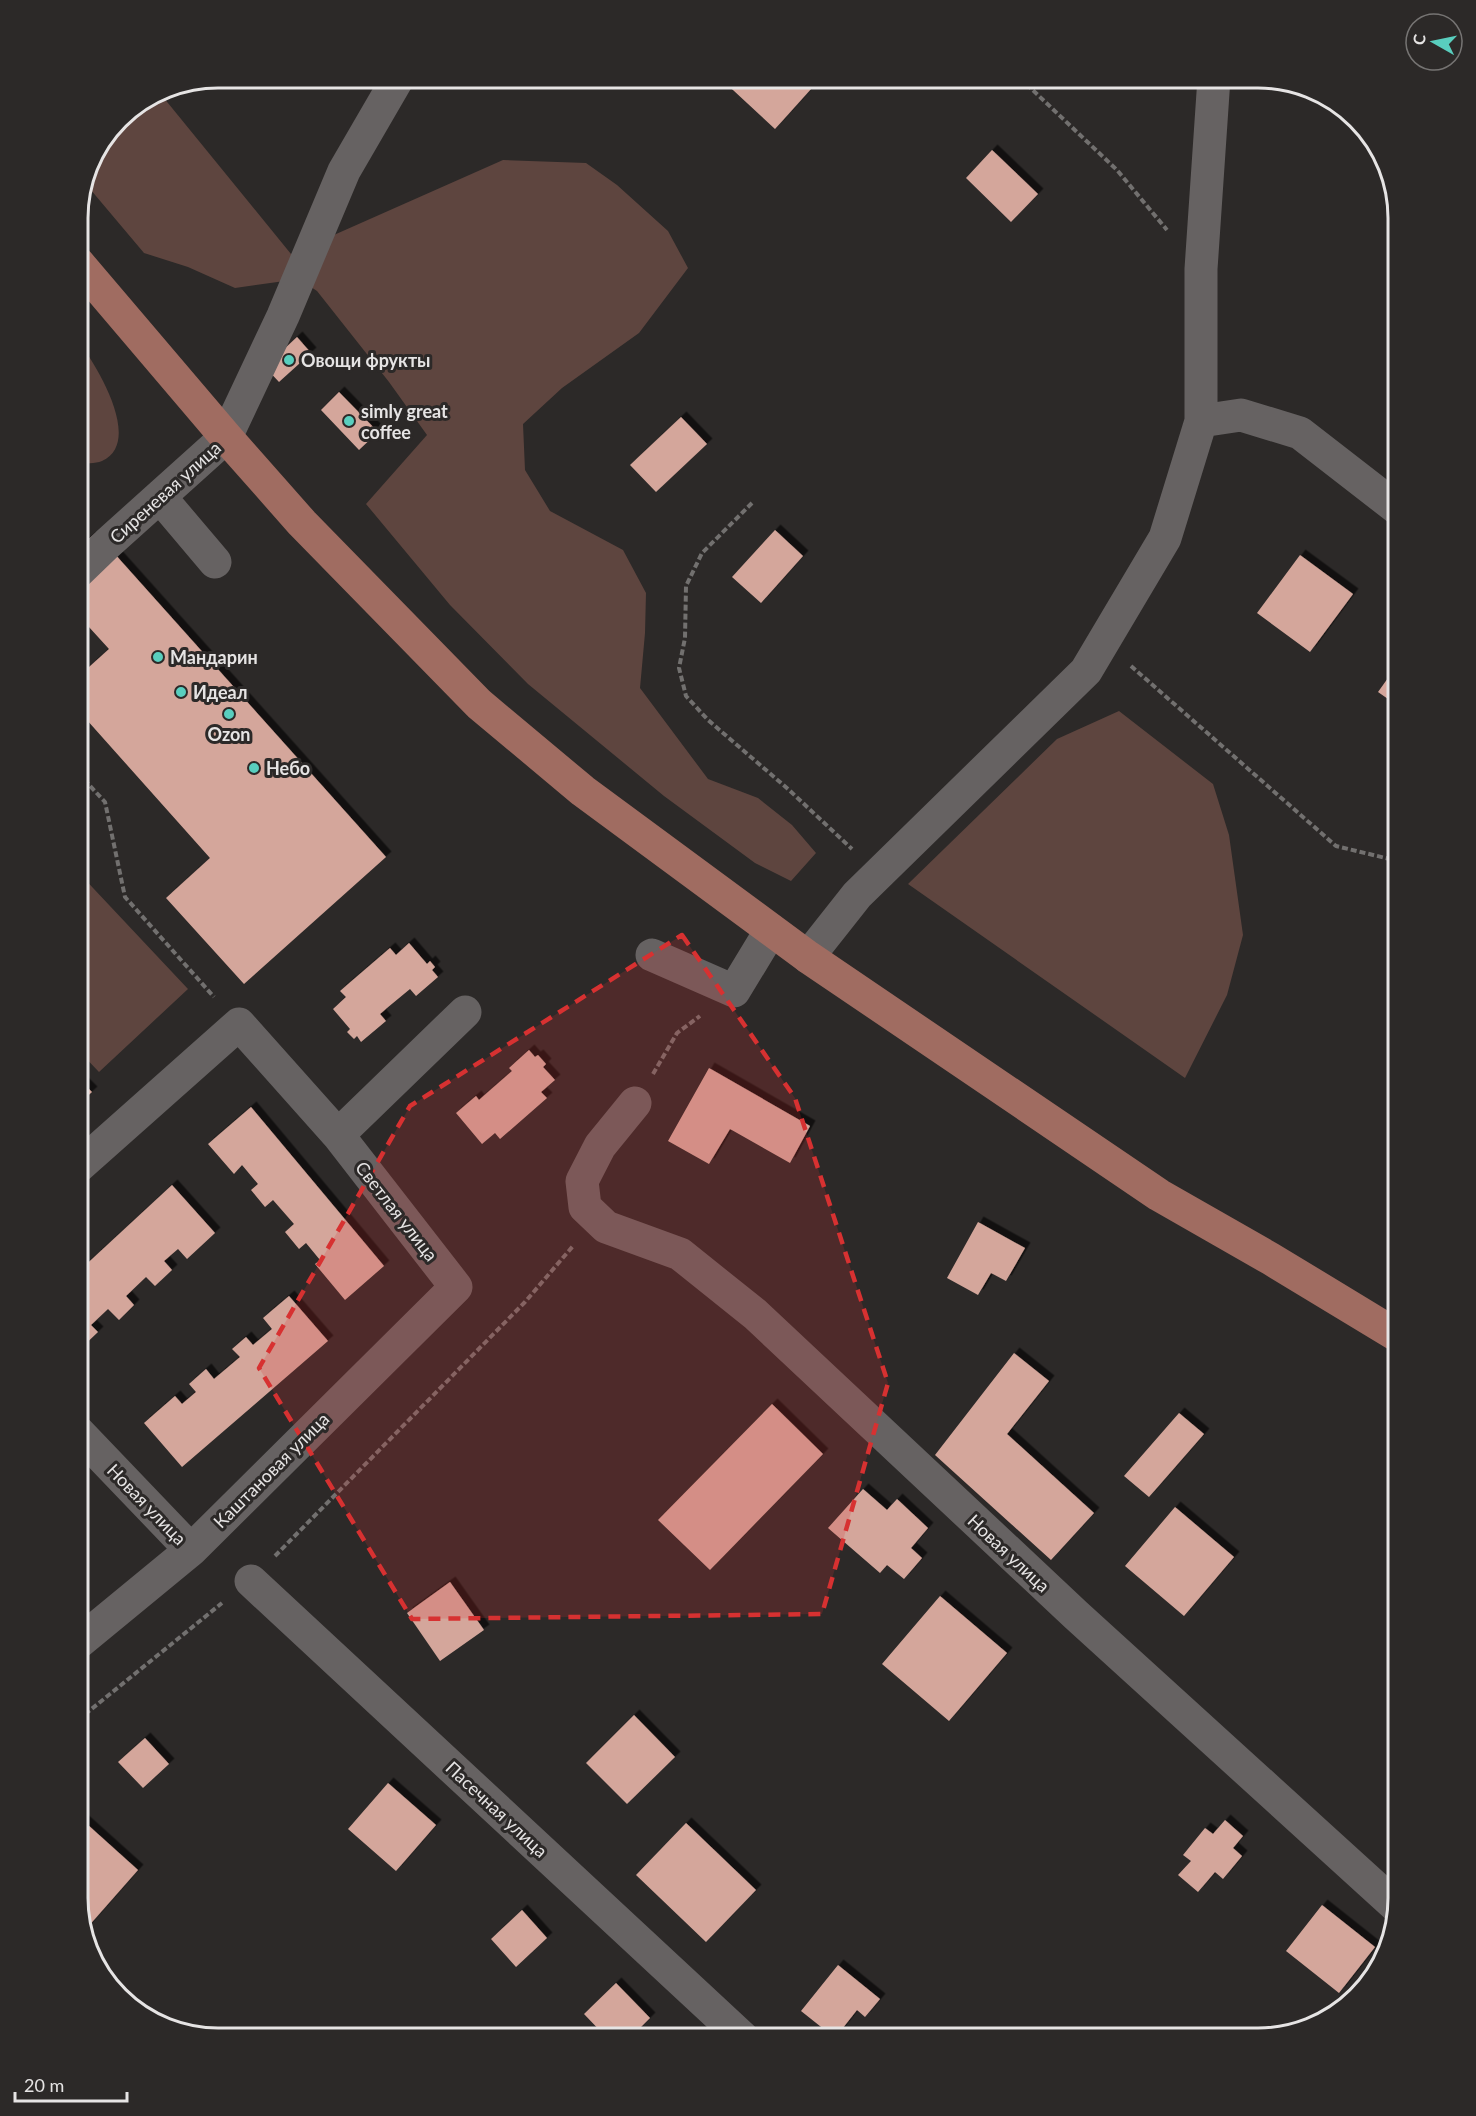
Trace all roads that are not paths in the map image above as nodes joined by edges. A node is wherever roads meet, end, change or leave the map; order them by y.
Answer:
1 (392, 89) edge
2 (1213, 89) edge
3 (89, 276) edge
4 (1201, 421) junction
5 (226, 437) junction
6 (160, 497) junction
7 (1388, 501) edge
8 (89, 561) edge
9 (215, 562) dead end
10 (771, 930) junction
11 (652, 955) dead end
12 (808, 957) junction
13 (465, 1012) dead end
14 (635, 1103) road end
15 (338, 1135) junction
16 (89, 1157) edge
17 (456, 1287) joint
18 (1388, 1330) edge
19 (89, 1444) edge
20 (190, 1550) junction
21 (250, 1581) road end
22 (89, 1634) edge
23 (1388, 1899) edge
24 (732, 2027) edge

1 - 5 street
2 - 4 street
3 - 5 main road
4 - 7 street
4 - 12 street
5 - 6 street, Сиреневая улица
5 - 10 main road
6 - 8 street, Сиреневая улица
6 - 9 street
10 - 11 street
10 - 12 main road
12 - 18 main road
13 - 15 street
14 - 23 street, Новая улица
15 - 16 street, Светлая улица
15 - 17 street, Светлая улица
17 - 20 street, Каштановая улица
19 - 20 street, Новая улица
20 - 22 street, Каштановая улица
21 - 24 street, Пасечная улица

